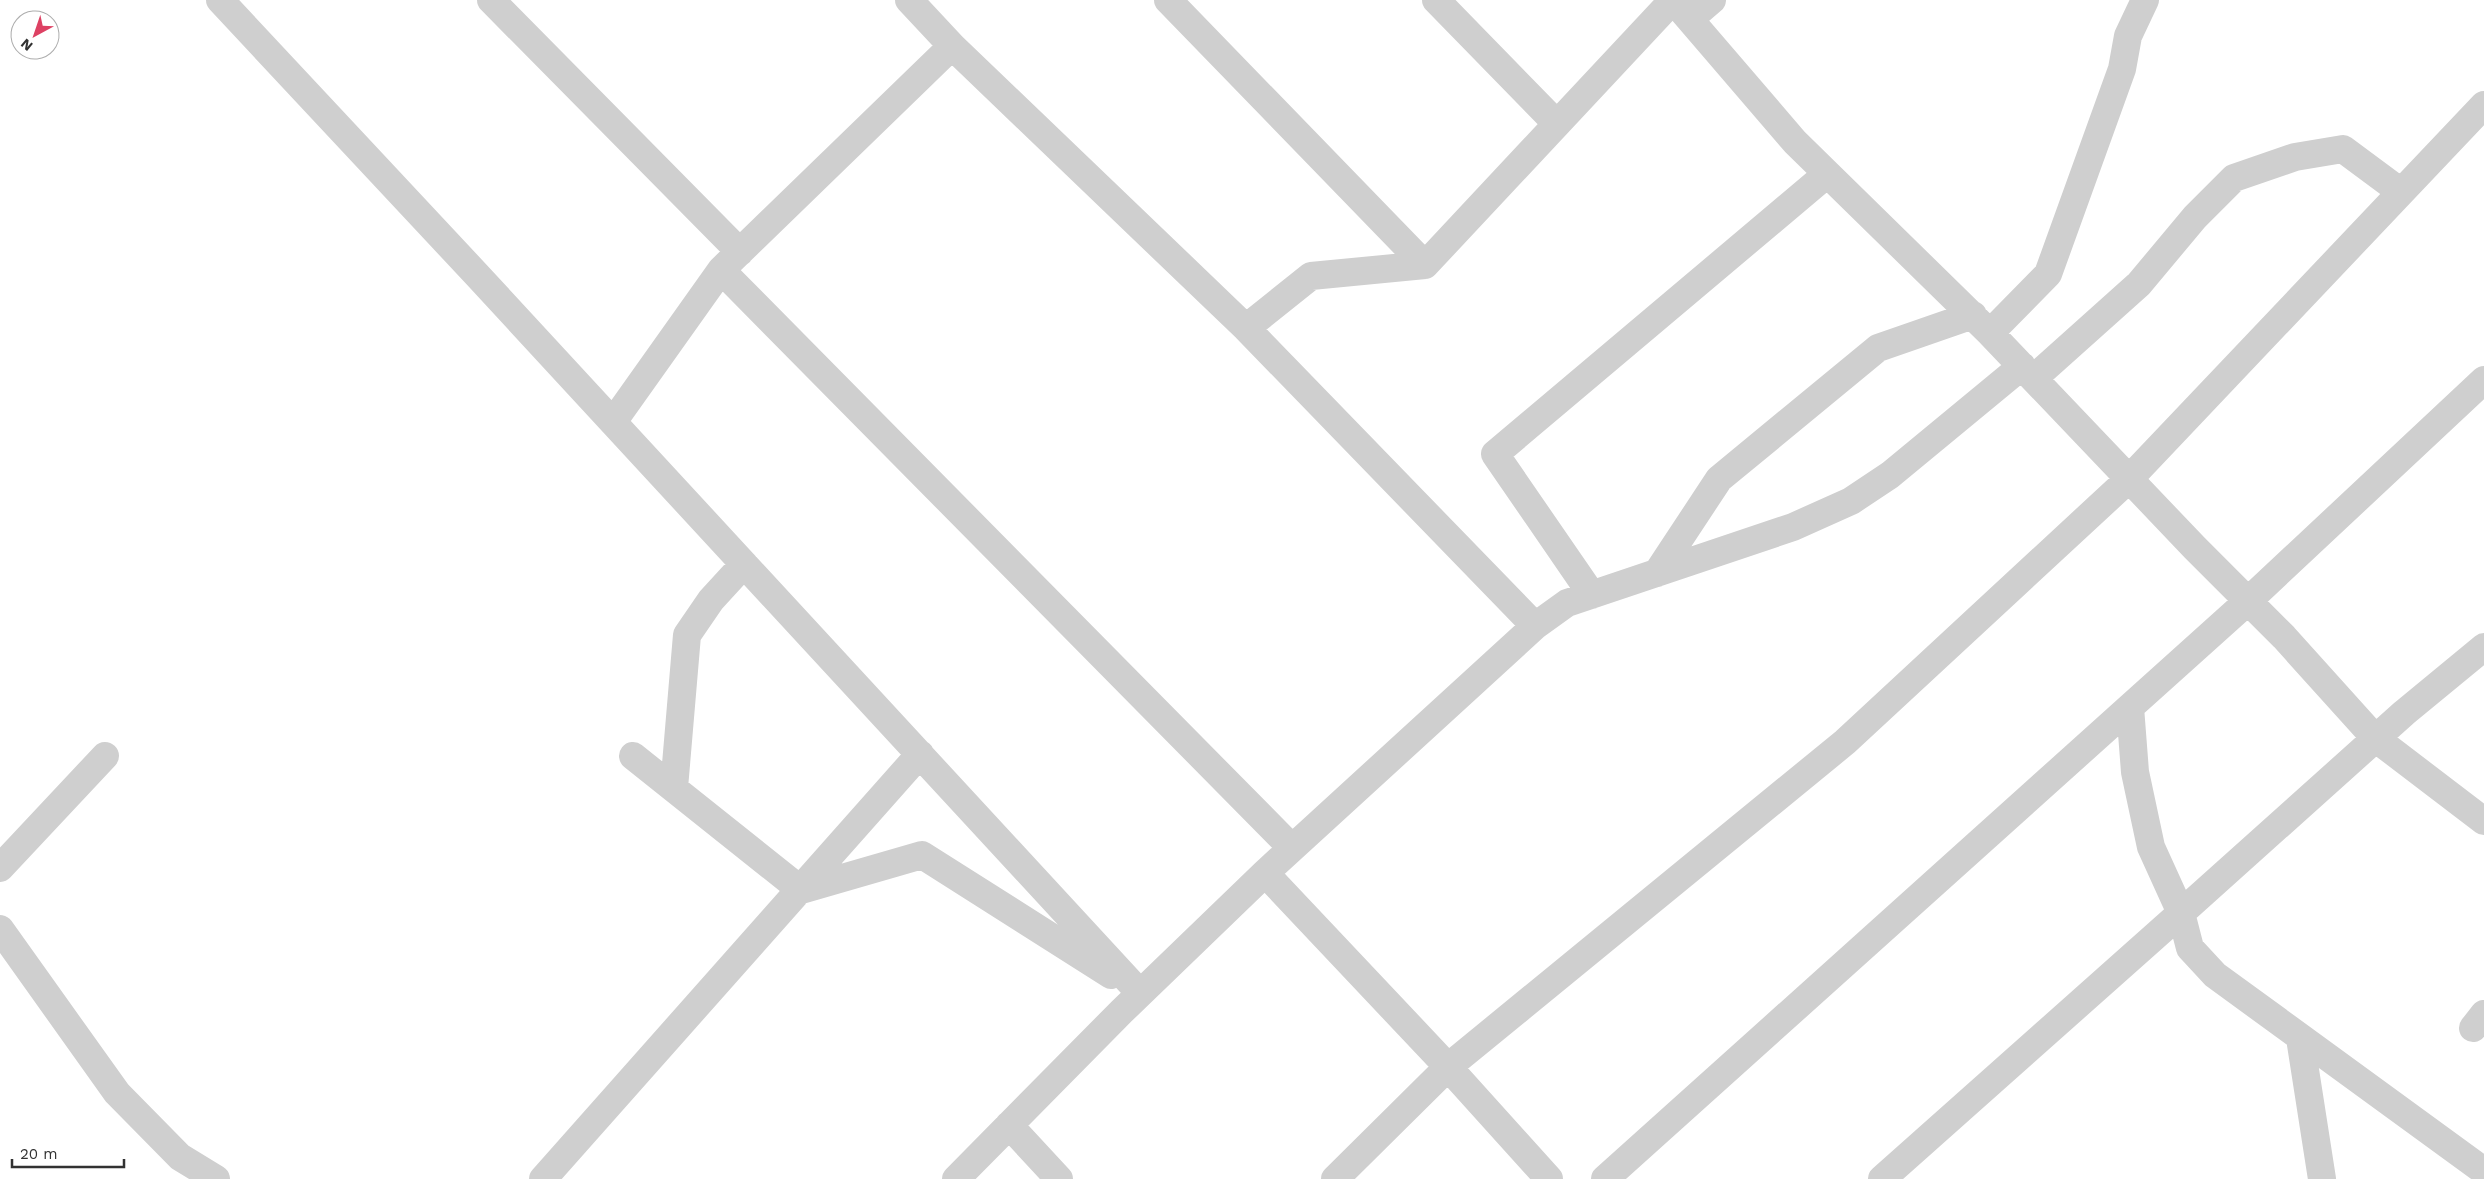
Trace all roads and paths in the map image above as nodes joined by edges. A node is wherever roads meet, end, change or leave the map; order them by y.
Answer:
1 (220, 0) edge
2 (491, 0) edge
3 (909, 0) edge
4 (1168, 0) edge
5 (1436, 0) edge
6 (1712, 0) edge
7 (2145, 0) edge
8 (1679, 6) edge
9 (952, 46) junction
10 (2484, 105) edge
11 (1557, 124) junction
12 (1827, 174) junction
13 (2401, 192) junction
14 (730, 261) junction
15 (1425, 265) junction
16 (1981, 324) junction
17 (1246, 328) junction
18 (2028, 372) junction
19 (2484, 380) edge
20 (613, 422) junction
21 (2130, 478) junction
22 (744, 564) junction
23 (1657, 573) junction
24 (1592, 595) junction
25 (2248, 601) junction
26 (1535, 626) junction
27 (2484, 647) edge
28 (2130, 707) junction
29 (2375, 738) junction
30 (920, 754) junction
31 (105, 756) dead end
32 (633, 756) dead end
33 (674, 788) junction
34 (2484, 821) edge
35 (1292, 848) junction
36 (0, 868) edge
37 (1265, 873) junction
38 (801, 890) junction
39 (2180, 913) junction
40 (0, 929) edge
41 (1140, 993) junction
42 (2300, 1038) junction
43 (1448, 1067) junction
44 (1009, 1125) junction
45 (2484, 1171) edge
46 (216, 1179) edge
47 (543, 1179) edge
48 (956, 1179) edge
49 (1059, 1179) edge
50 (1336, 1179) edge
51 (1549, 1179) edge
52 (1605, 1179) edge
53 (1882, 1179) edge
54 (2322, 1179) edge

1 - 20 street
2 - 14 street
3 - 9 street
4 - 15 street
5 - 11 street
6 - 8 street
7 - 16 street
8 - 11 street
8 - 12 street
9 - 14 street
9 - 17 street
10 - 13 street
11 - 15 street
12 - 16 street
12 - 24 street
13 - 18 street
13 - 21 street
14 - 20 street
14 - 35 street
15 - 17 street
16 - 18 street
16 - 23 street
17 - 26 street
18 - 21 street
18 - 23 street
19 - 25 street
20 - 22 street
21 - 25 street
21 - 43 street
22 - 30 street
22 - 33 street
23 - 24 street
24 - 26 street
25 - 28 street
25 - 29 street
26 - 35 street
27 - 29 street
28 - 39 street
28 - 52 street
29 - 34 street
29 - 39 street
30 - 38 street
30 - 41 street
31 - 36 street
32 - 33 street
33 - 38 street
35 - 37 street
37 - 41 street
37 - 43 street
38 - 41 street
38 - 47 street
39 - 42 street
39 - 53 street
40 - 46 street
41 - 44 street
42 - 45 street
42 - 54 street
43 - 50 street
43 - 51 street
44 - 48 street
44 - 49 street

